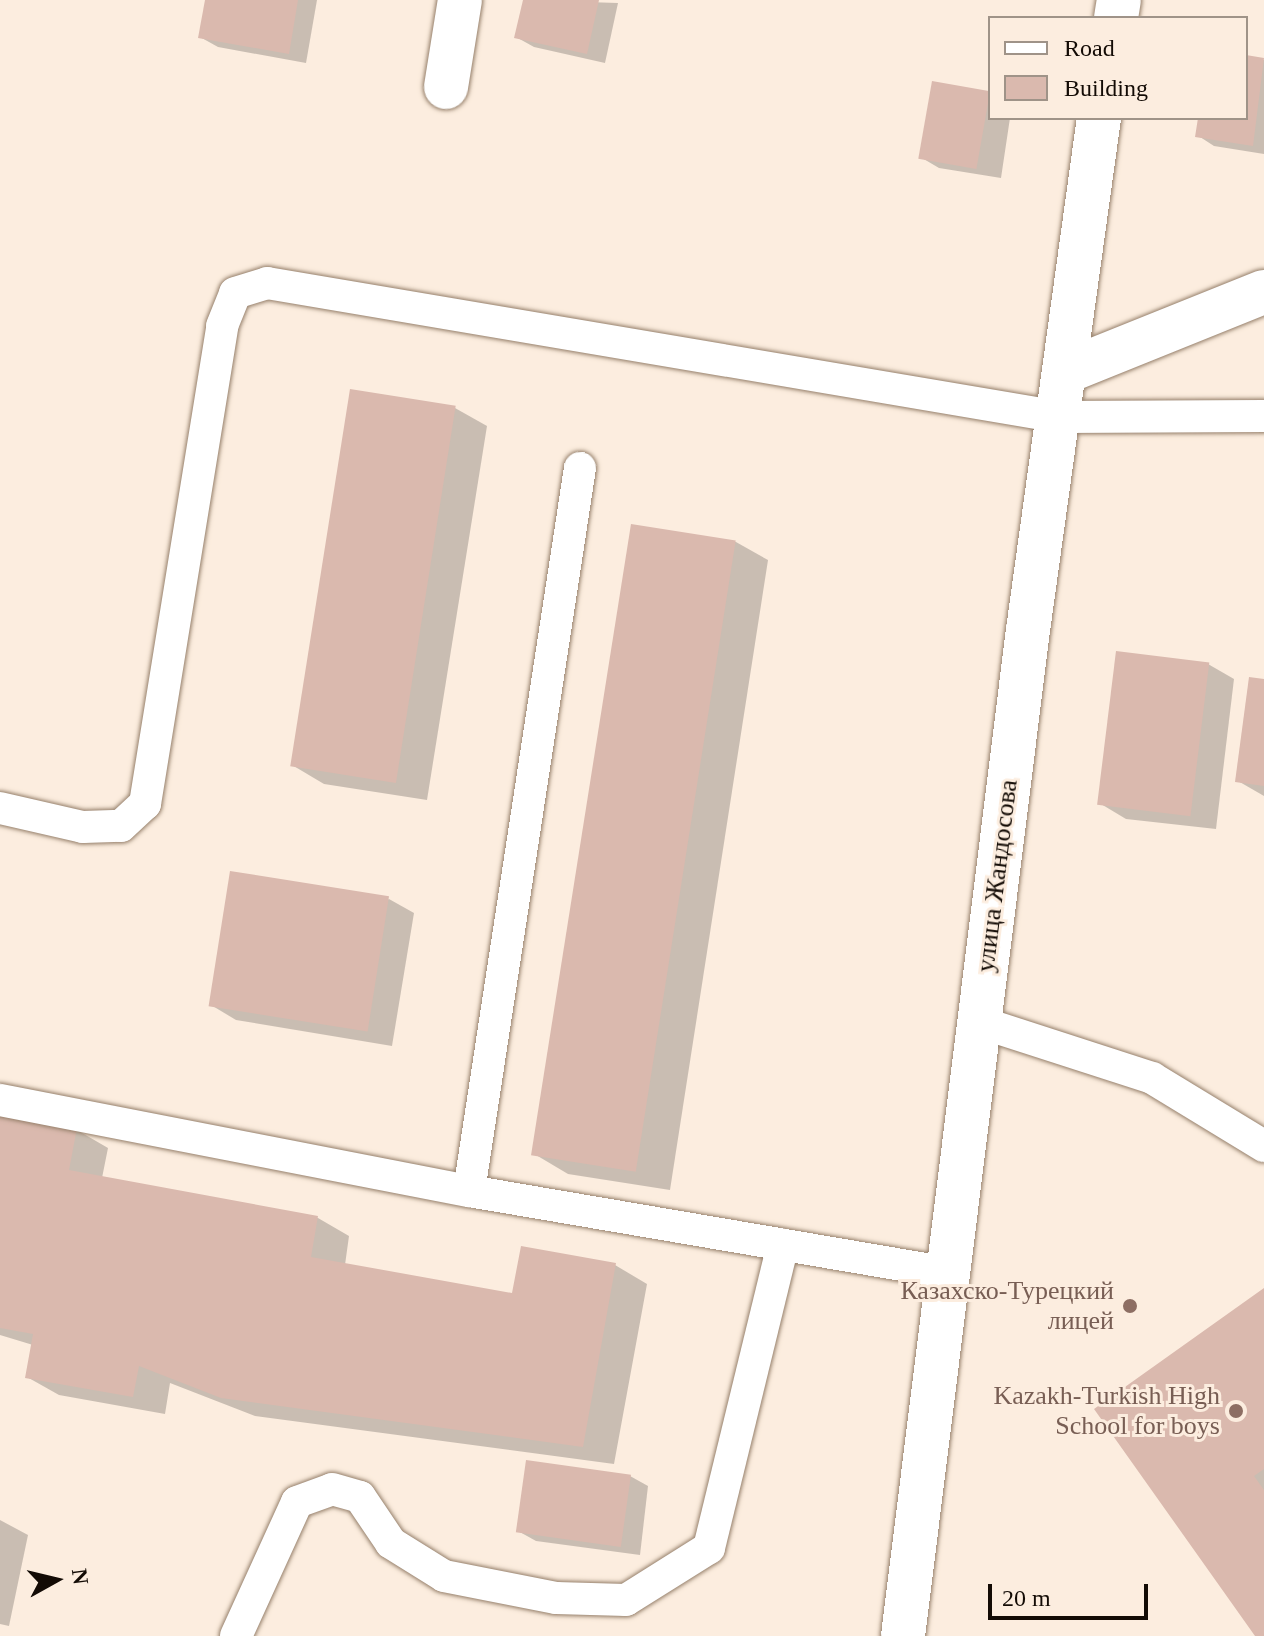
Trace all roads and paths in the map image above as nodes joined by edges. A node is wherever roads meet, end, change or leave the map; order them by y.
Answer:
1 (460, 0) edge
2 (446, 87) dead end
3 (1099, 120) edge
4 (1264, 292) edge
5 (1067, 371) junction
6 (1264, 416) edge
7 (1060, 417) junction
8 (580, 468) dead end
9 (0, 808) edge
10 (979, 1022) junction
11 (0, 1100) edge
12 (1264, 1146) edge
13 (469, 1191) junction
14 (783, 1245) junction
15 (947, 1273) junction
16 (236, 1636) edge
17 (903, 1636) edge

1 - 2 street
3 - 5 street, улица Жандосова
4 - 5 street
5 - 7 street, улица Жандосова
6 - 7 lane
7 - 9 lane
7 - 10 street, улица Жандосова
8 - 13 lane
10 - 12 lane
10 - 15 street, улица Жандосова
11 - 13 lane
13 - 14 lane
14 - 15 lane
14 - 16 lane
15 - 17 street, улица Жандосова

